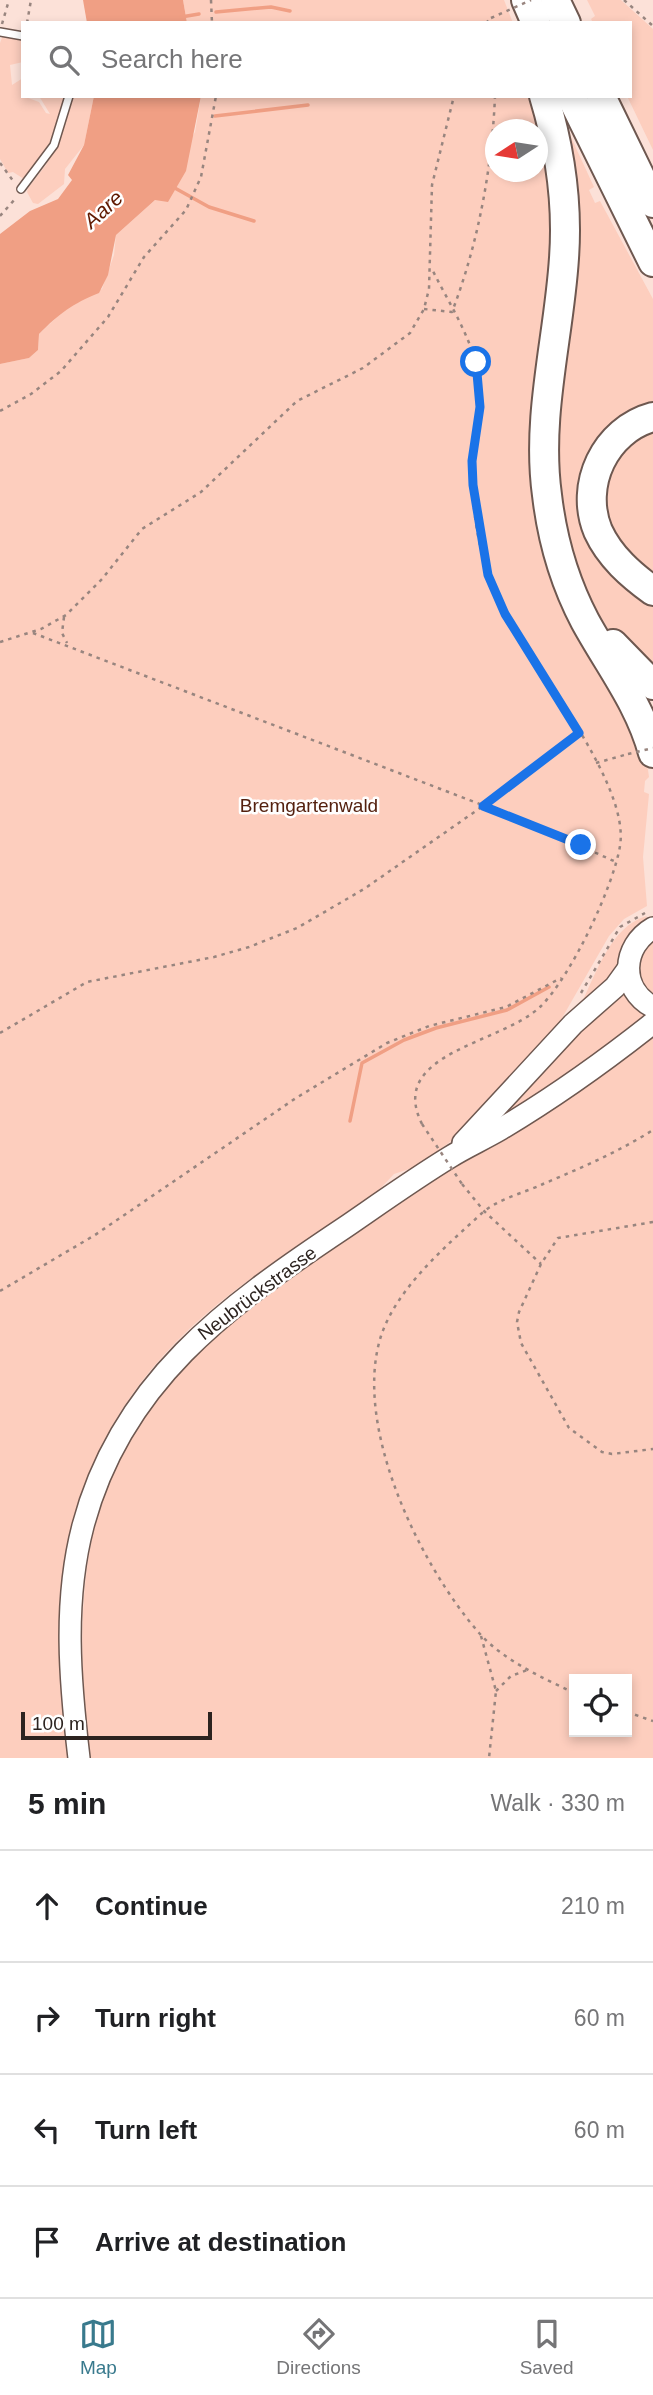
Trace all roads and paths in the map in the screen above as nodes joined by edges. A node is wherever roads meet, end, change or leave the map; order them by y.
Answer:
1 (9, 0) edge
2 (31, 0) edge
3 (211, 0) edge
4 (517, 0) edge
5 (528, 0) edge
6 (555, 0) edge
7 (624, 0) edge
8 (0, 4) edge
9 (6, 5) junction
10 (27, 21) edge
11 (212, 21) edge
12 (488, 21) edge
13 (522, 21) edge
14 (535, 21) edge
15 (565, 21) edge
16 (653, 26) edge
17 (1, 28) edge
18 (21, 35) edge
19 (68, 98) edge
20 (216, 98) edge
21 (454, 98) edge
22 (495, 98) edge
23 (544, 98) edge
24 (572, 98) edge
25 (602, 98) edge
26 (0, 163) edge
27 (21, 189) junction
28 (653, 203) edge
29 (0, 216) edge
30 (653, 262) edge
31 (432, 268) junction
32 (424, 309) junction
33 (453, 312) junction
34 (0, 411) edge
35 (653, 417) edge
36 (560, 554) junction
37 (653, 591) edge
38 (66, 615) junction
39 (32, 632) junction
40 (0, 642) edge
41 (69, 646) junction
42 (653, 685) edge
43 (579, 733) junction
44 (645, 751) edge
45 (596, 763) junction
46 (483, 806) junction
47 (616, 862) junction
48 (650, 919) edge
49 (628, 970) junction
50 (562, 978) junction
51 (579, 998) dead end
52 (653, 1007) edge
53 (653, 1023) edge
54 (0, 1033) edge
55 (653, 1130) edge
56 (450, 1156) junction
57 (484, 1211) junction
58 (653, 1223) edge
59 (541, 1264) junction
60 (0, 1292) edge
61 (653, 1449) edge
62 (481, 1636) junction
63 (530, 1669) junction
64 (569, 1690) edge
65 (496, 1691) junction
66 (632, 1714) edge
67 (653, 1721) edge
68 (79, 1758) edge
69 (489, 1758) edge

1 - 9 path
2 - 10 path
3 - 11 path
4 - 13 highway
5 - 12 path, bridge
5 - 14 highway
6 - 15 highway
7 - 16 path
8 - 9 path
9 - 17 path
17 - 18 lane
19 - 27 lane
20 - 34 path
21 - 31 path
22 - 33 path
23 - 36 highway
24 - 30 highway
25 - 28 highway
26 - 27 path
27 - 29 path
31 - 32 path
31 - 33 path
32 - 33 path
32 - 38 path
33 - 43 path
35 - 37 highway
36 - 42 highway
36 - 44 highway
38 - 39 path
38 - 41 path
39 - 40 path
39 - 41 path
41 - 46 path
43 - 45 path
43 - 46 path
44 - 45 path
45 - 47 path
46 - 47 path
46 - 54 path
47 - 50 path
48 - 49 main road
48 - 51 path
49 - 52 main road
49 - 56 main road, Neubrückstrasse
50 - 57 path, bridge
50 - 60 path
53 - 56 main road, Neubrückstrasse
55 - 57 path
56 - 68 main road, Neubrückstrasse
57 - 59 path
57 - 62 path
58 - 59 path
59 - 61 path
62 - 63 path
62 - 65 path
63 - 64 path
63 - 65 path
65 - 69 path
66 - 67 path

